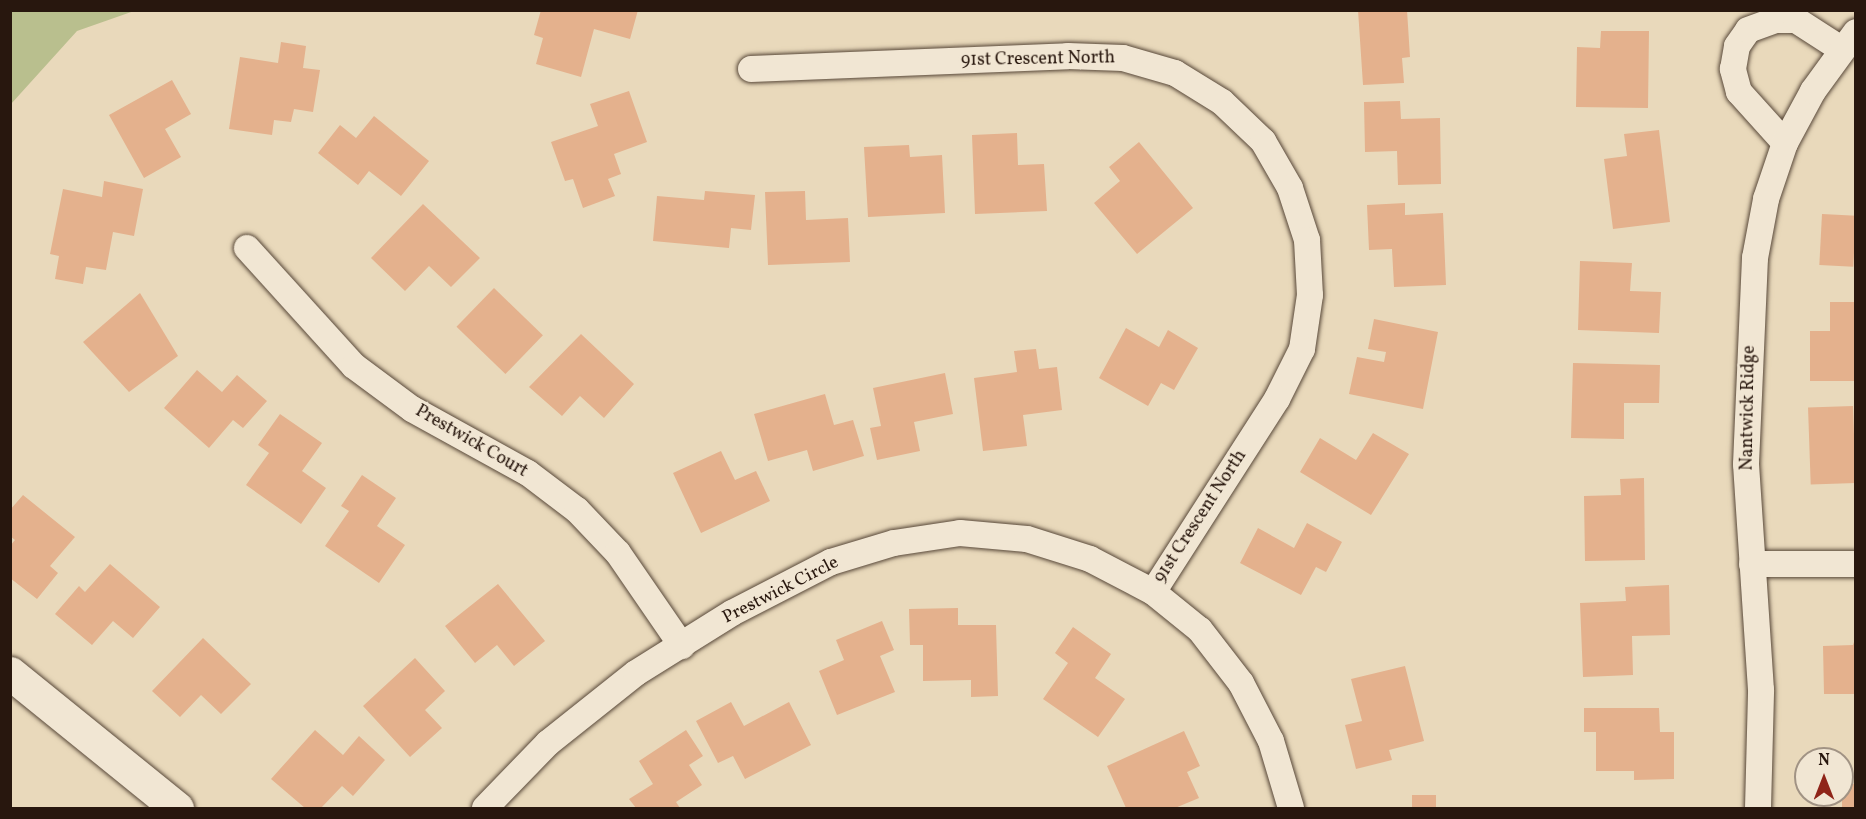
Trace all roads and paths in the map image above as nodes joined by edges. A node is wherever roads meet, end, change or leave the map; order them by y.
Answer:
1 (1848, 41) edge
2 (751, 69) dead end
3 (1785, 143) junction
4 (247, 248) dead end
5 (1752, 564) junction
6 (1856, 564) edge
7 (1153, 592) junction
8 (682, 646) junction
9 (10, 673) edge
10 (177, 808) edge
11 (485, 808) edge
12 (1291, 808) edge
13 (1758, 808) edge

1 - 3 street, Nantwick Ridge
1 - 3 street
2 - 7 street, 91st Crescent North
3 - 5 street, Nantwick Ridge
4 - 8 street, Prestwick Court
5 - 6 street
5 - 13 street, Nantwick Ridge
7 - 8 street, Prestwick Circle
7 - 12 street, Prestwick Circle
8 - 11 street, Prestwick Circle
9 - 10 street

